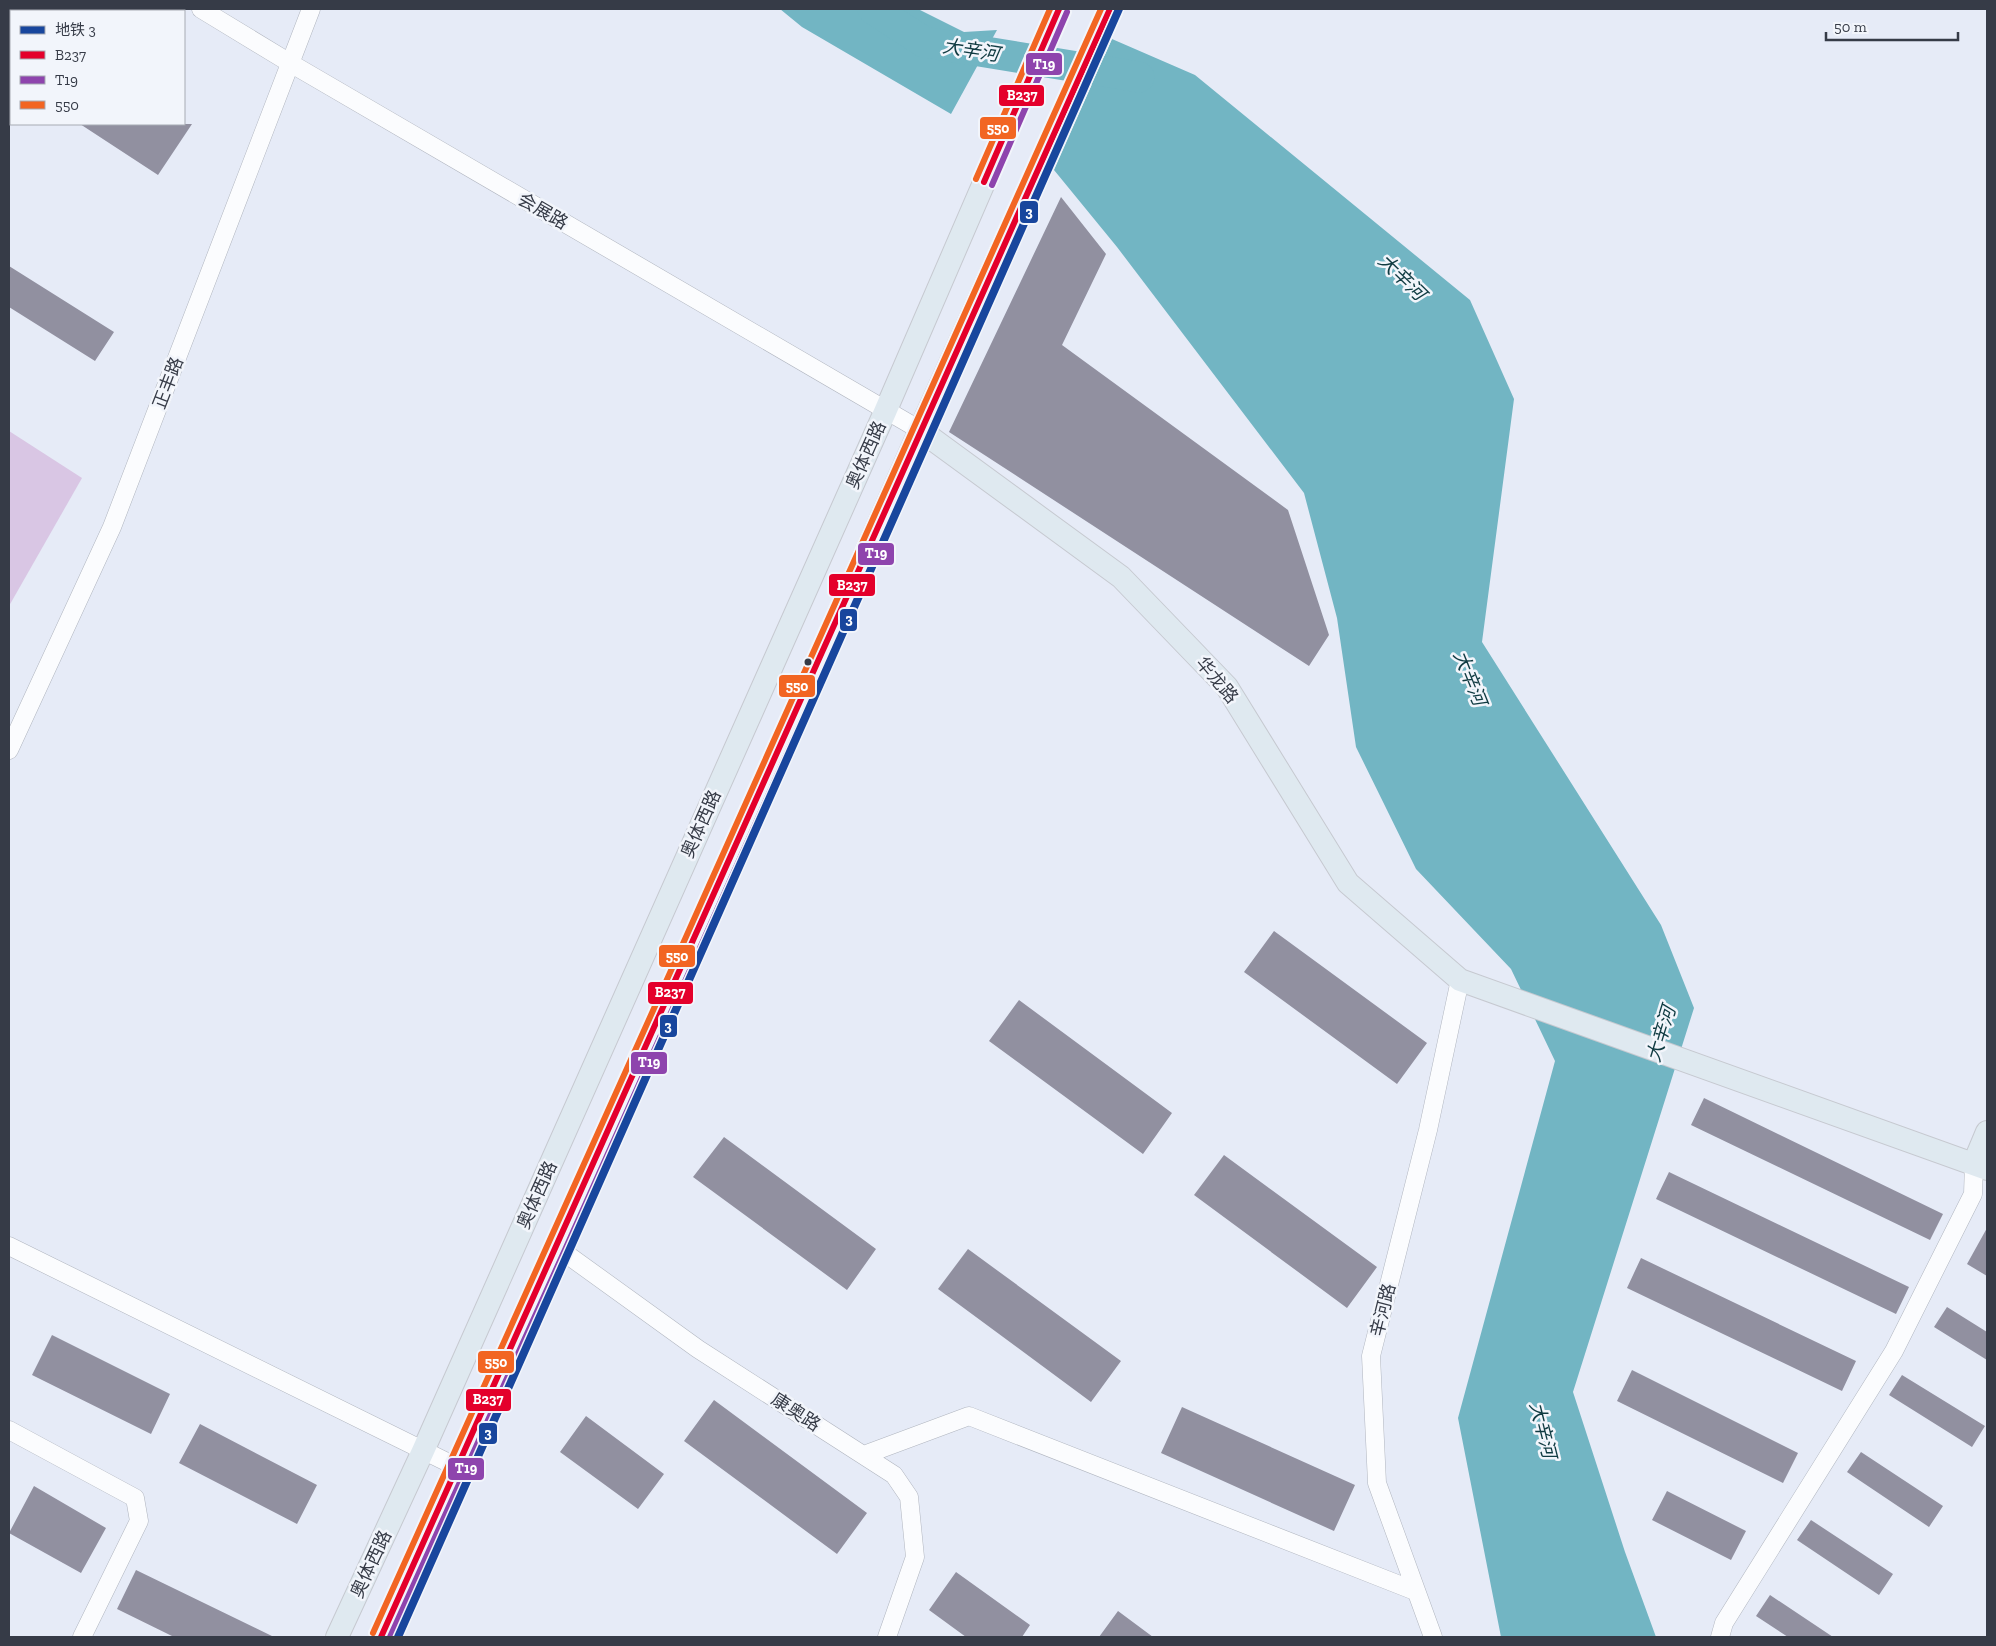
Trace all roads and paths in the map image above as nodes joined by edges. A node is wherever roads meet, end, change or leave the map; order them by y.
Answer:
1 (202, 9) edge
2 (311, 9) edge
3 (1110, 9) edge
4 (1057, 12) edge
5 (290, 63) junction
6 (885, 412) junction
7 (920, 430) junction
8 (9, 750) edge
9 (1460, 980) junction
10 (1987, 1132) edge
11 (1980, 1166) edge
12 (9, 1246) edge
13 (558, 1248) junction
14 (9, 1430) edge
15 (423, 1451) junction
16 (864, 1455) junction
17 (459, 1468) junction
18 (1416, 1591) junction
19 (82, 1637) edge
20 (337, 1637) edge
21 (381, 1637) edge
22 (887, 1637) edge
23 (1433, 1637) edge
24 (1720, 1637) edge

1 - 5 street, 会展路
2 - 5 street, 正丰路
3 - 7 main road
4 - 6 main road, 奥体西路
5 - 6 street, 会展路
5 - 8 street, 正丰路
6 - 7 street
6 - 15 main road, 奥体西路
7 - 9 main road, 华龙路
7 - 13 main road
9 - 11 main road
9 - 18 street, 辛河路
10 - 11 main road
11 - 24 street
12 - 15 street
13 - 16 street, 康奥路
13 - 17 main road
14 - 19 street
15 - 17 street
15 - 20 main road, 奥体西路
16 - 18 street
16 - 22 street, 康奥路
17 - 21 main road
18 - 23 street, 辛河路

